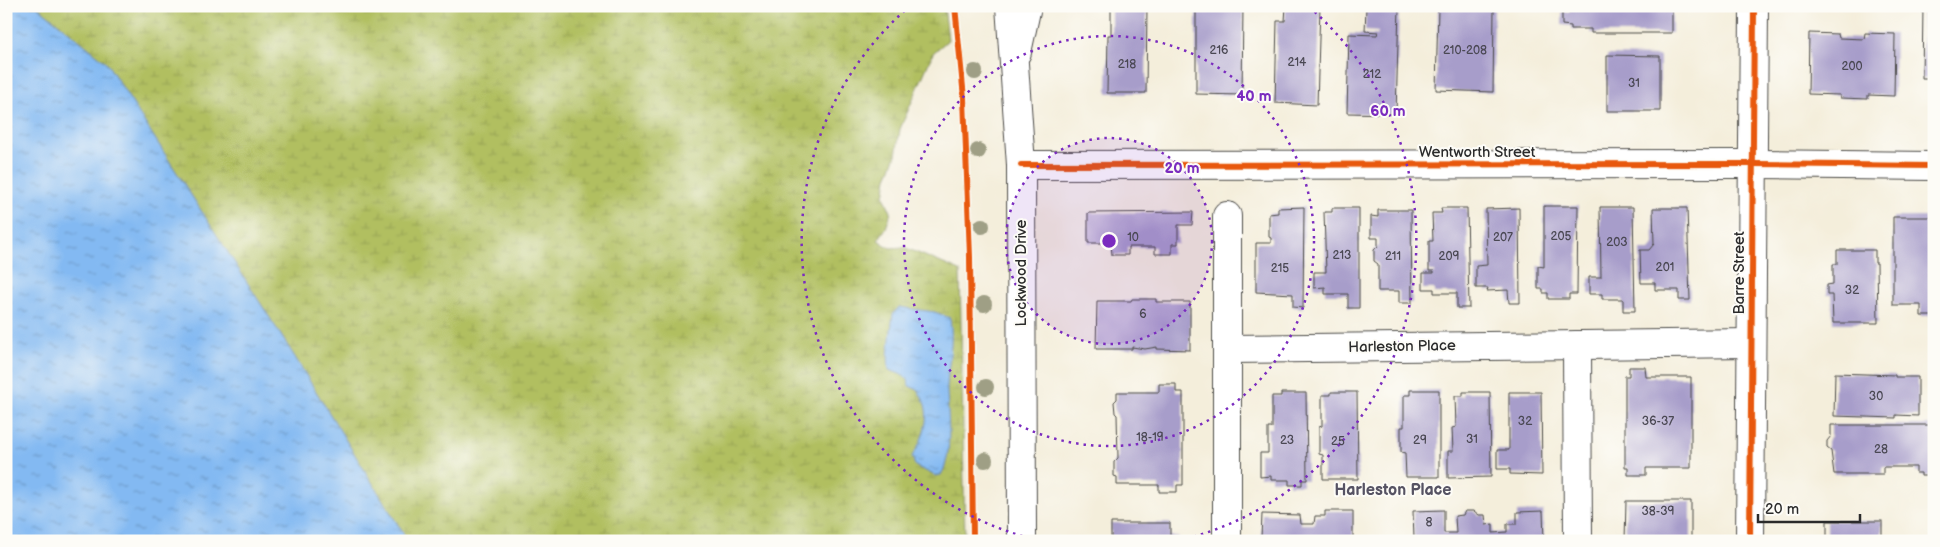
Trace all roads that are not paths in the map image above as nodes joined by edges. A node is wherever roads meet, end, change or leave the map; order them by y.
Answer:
1 (1010, 6) edge
2 (1027, 6) edge
3 (1754, 6) edge
4 (1015, 63) junction
5 (1752, 164) junction
6 (1021, 165) junction
7 (1934, 166) edge
8 (1227, 216) dead end
9 (1751, 342) junction
10 (1577, 345) junction
11 (1226, 349) junction
12 (1022, 541) edge
13 (1226, 541) edge
14 (1578, 541) edge
15 (1750, 541) edge

1 - 4 street, Lockwood Drive
2 - 4 street
3 - 5 street, Barre Street
4 - 6 street, Lockwood Drive
5 - 6 street, Wentworth Street
5 - 7 street, Wentworth Street
5 - 9 street, Barre Street
6 - 12 street, Lockwood Drive
8 - 11 street
9 - 10 street, Harleston Place
9 - 15 street, Barre Street
10 - 11 street, Harleston Place
10 - 14 street
11 - 13 street

